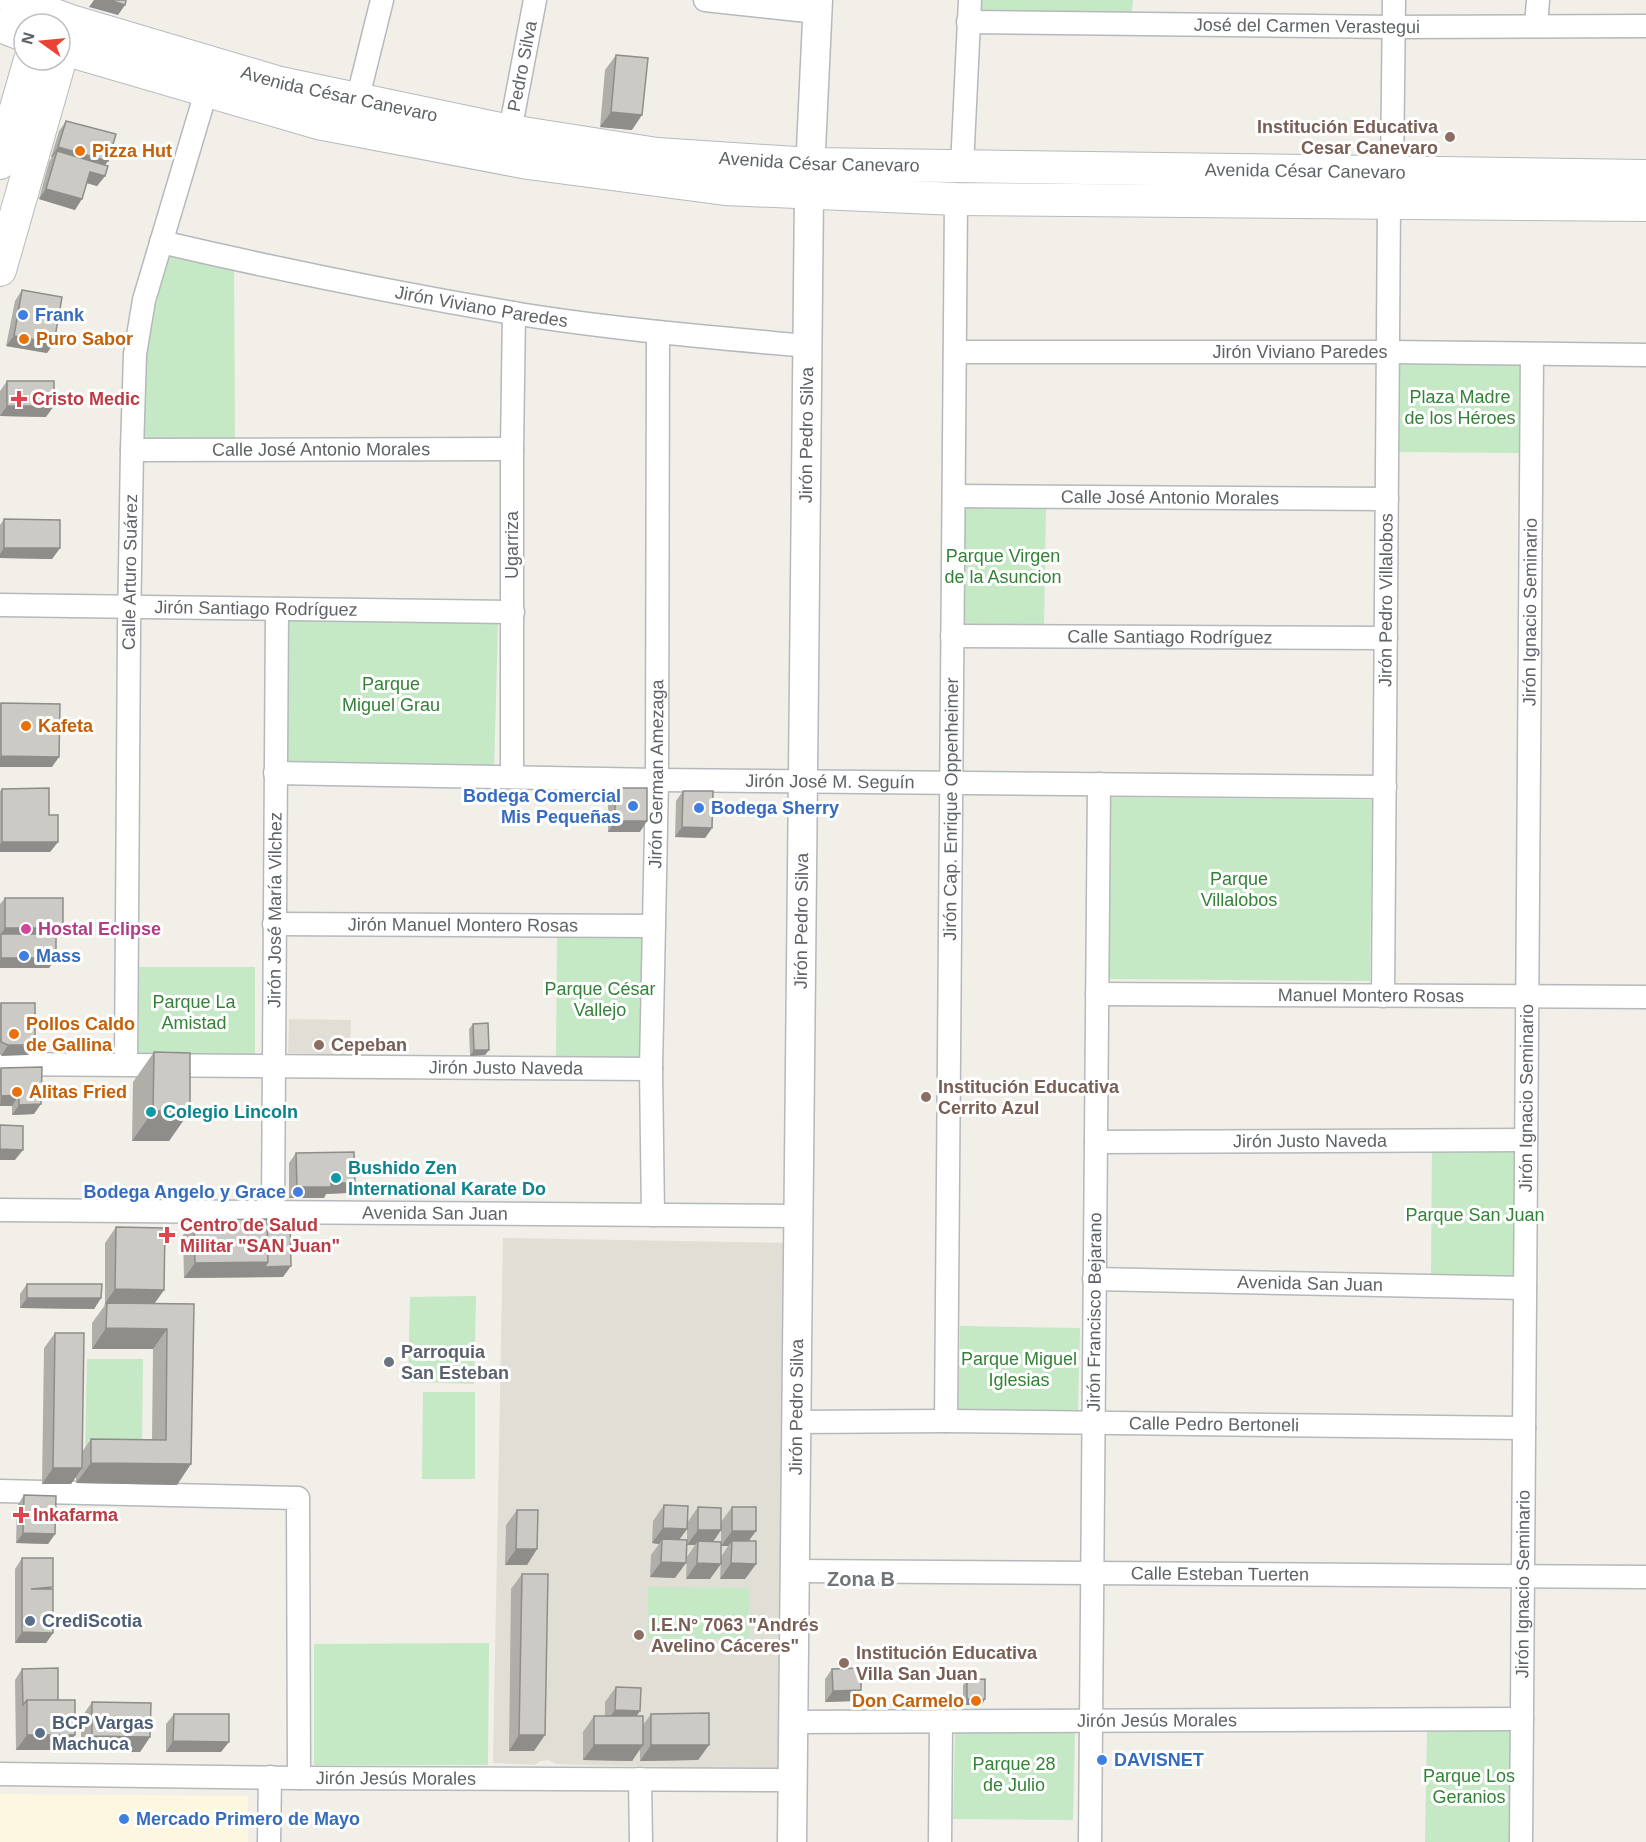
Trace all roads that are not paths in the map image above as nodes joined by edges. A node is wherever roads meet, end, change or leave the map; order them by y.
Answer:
1 (13, 0) edge
2 (381, 0) edge
3 (536, 0) edge
4 (705, 0) edge
5 (1394, 0) edge
6 (1538, 0) edge
7 (817, 6) edge
8 (969, 11) edge
9 (30, 12) edge
10 (1646, 26) edge
11 (1392, 27) junction
12 (1536, 27) junction
13 (72, 35) edge
14 (72, 38) edge
15 (27, 72) edge
16 (46, 72) edge
17 (206, 92) junction
18 (357, 101) junction
19 (510, 131) junction
20 (0, 163) edge
21 (962, 166) junction
22 (1646, 176) edge
23 (810, 178) junction
24 (1390, 188) junction
25 (956, 199) junction
26 (1646, 205) edge
27 (161, 242) junction
28 (0, 270) edge
29 (514, 313) junction
30 (658, 332) junction
31 (807, 346) junction
32 (955, 352) junction
33 (1388, 352) junction
34 (1532, 354) junction
35 (1646, 356) edge
36 (512, 449) junction
37 (132, 450) junction
38 (954, 496) junction
39 (1387, 499) junction
40 (0, 605) edge
41 (129, 607) junction
42 (277, 609) junction
43 (513, 612) junction
44 (952, 636) junction
45 (1386, 638) junction
46 (275, 773) junction
47 (512, 777) junction
48 (657, 780) junction
49 (802, 782) junction
50 (951, 782) junction
51 (1099, 784) junction
52 (1385, 787) junction
53 (274, 924) junction
54 (654, 926) junction
55 (1097, 994) junction
56 (1383, 996) junction
57 (1527, 997) junction
58 (1646, 997) edge
59 (0, 1064) edge
60 (126, 1064) junction
61 (273, 1065) junction
62 (651, 1070) junction
63 (1526, 1140) junction
64 (1096, 1142) junction
65 (0, 1210) edge
66 (273, 1212) junction
67 (653, 1215) junction
68 (798, 1216) junction
69 (1094, 1279) junction
70 (1525, 1288) junction
71 (946, 1421) junction
72 (796, 1422) junction
73 (1093, 1422) junction
74 (1524, 1428) junction
75 (0, 1491) edge
76 (796, 1571) junction
77 (1092, 1573) junction
78 (1523, 1576) junction
79 (1646, 1577) edge
80 (1522, 1719) junction
81 (942, 1721) junction
82 (1090, 1721) junction
83 (793, 1722) junction
84 (0, 1774) edge
85 (270, 1778) junction
86 (299, 1778) junction
87 (640, 1779) junction
88 (792, 1780) junction
89 (269, 1842) edge
90 (640, 1842) edge
91 (792, 1842) edge
92 (940, 1842) edge
93 (1090, 1842) edge
94 (1521, 1842) edge

1 - 9 main road, Avenida César Canevaro
2 - 18 street
3 - 19 street, Pedro Silva
4 - 7 street
5 - 11 street, Jirón Pedro Villalobos
6 - 12 street
7 - 23 street, Jirón Pedro Silva
8 - 11 street, José del Carmen Verastegui
8 - 21 street
10 - 12 street, José del Carmen Verastegui
11 - 12 street, José del Carmen Verastegui
11 - 24 street, Jirón Pedro Villalobos
13 - 18 main road, Avenida César Canevaro
14 - 17 main road, Avenida César Canevaro
15 - 20 main road
16 - 28 main road
17 - 23 main road, Avenida César Canevaro
17 - 27 street, Calle Arturo Suárez
18 - 19 main road, Avenida César Canevaro
19 - 23 main road, Avenida César Canevaro
21 - 23 main road, Avenida César Canevaro
21 - 24 main road, Avenida César Canevaro
22 - 24 main road, Avenida César Canevaro
23 - 25 main road, Avenida César Canevaro
23 - 31 street, Jirón Pedro Silva
24 - 25 main road, Avenida César Canevaro
24 - 26 main road, Avenida César Canevaro
24 - 33 street, Jirón Pedro Villalobos
25 - 32 street, Jirón Cap. Enrique Oppenheimer
27 - 29 street, Jirón Viviano Paredes
27 - 37 street, Calle Arturo Suárez
29 - 30 street, Jirón Viviano Paredes
29 - 36 street, Ugarriza
30 - 31 street, Jirón Viviano Paredes
30 - 48 street, Jirón German Amezaga
31 - 49 street, Jirón Pedro Silva
32 - 33 street, Jirón Viviano Paredes
32 - 38 street, Jirón Cap. Enrique Oppenheimer
33 - 34 street, Jirón Viviano Paredes
33 - 39 street, Jirón Pedro Villalobos
34 - 35 street, Jirón Viviano Paredes
34 - 57 street, Jirón Ignacio Seminario
36 - 37 street, Calle José Antonio Morales
36 - 43 street, Ugarriza
37 - 41 street, Calle Arturo Suárez
38 - 39 street, Calle José Antonio Morales
38 - 44 street, Jirón Cap. Enrique Oppenheimer
39 - 45 street, Jirón Pedro Villalobos
40 - 41 street, Jirón Santiago Rodríguez
41 - 42 street, Jirón Santiago Rodríguez
41 - 60 street, Calle Arturo Suárez
42 - 43 street, Jirón Santiago Rodríguez
42 - 46 street, Jirón José María Vilchez
43 - 47 street, Ugarriza
44 - 45 street, Calle Santiago Rodríguez
44 - 50 street, Jirón Cap. Enrique Oppenheimer
45 - 52 street, Jirón Pedro Villalobos
46 - 47 street, Jirón José M. Seguín
46 - 53 street, Jirón José María Vilchez
47 - 48 street, Jirón José M. Seguín
48 - 49 street, Jirón José M. Seguín
48 - 54 street, Jirón German Amezaga
49 - 50 street, Jirón José M. Seguín
49 - 68 street, Jirón Pedro Silva
50 - 51 street, Jirón José M. Seguín
50 - 71 street, Jirón Cap. Enrique Oppenheimer
51 - 52 street, Jirón José M. Seguín
51 - 55 street, Jirón Francisco Bejarano
52 - 56 street, Jirón Pedro Villalobos
53 - 54 street, Jirón Manuel Montero Rosas
53 - 61 street, Jirón José María Vilchez
54 - 62 street, Jirón German Amezaga
55 - 56 street, Manuel Montero Rosas
55 - 64 street, Jirón Francisco Bejarano
56 - 57 street, Manuel Montero Rosas
57 - 58 street, Manuel Montero Rosas
57 - 63 street, Jirón Ignacio Seminario
59 - 60 street, Jirón Justo Naveda
60 - 61 street, Jirón Justo Naveda
61 - 62 street, Jirón Justo Naveda
61 - 66 street, Jirón José María Vilchez
62 - 67 street, Jirón German Amezaga
63 - 64 street, Jirón Justo Naveda
63 - 70 street, Jirón Ignacio Seminario
64 - 69 street, Jirón Francisco Bejarano
65 - 66 street, Avenida San Juan
66 - 67 street, Avenida San Juan
67 - 68 street, Avenida San Juan
68 - 72 street, Jirón Pedro Silva
69 - 70 street, Avenida San Juan
69 - 73 street, Jirón Francisco Bejarano
70 - 74 street, Jirón Ignacio Seminario
71 - 72 street, Calle Pedro Bertoneli
71 - 73 street, Calle Pedro Bertoneli
72 - 76 street, Jirón Pedro Silva
73 - 74 street, Calle Pedro Bertoneli
73 - 77 street, Jirón Francisco Bejarano
74 - 78 street, Jirón Ignacio Seminario
75 - 86 street
76 - 77 street, Calle Esteban Tuerten
76 - 83 street, Jirón Pedro Silva
77 - 78 street, Calle Esteban Tuerten
77 - 82 street, Jirón Francisco Bejarano
78 - 79 street, Calle Esteban Tuerten
78 - 80 street, Jirón Ignacio Seminario
80 - 82 street, Jirón Jesús Morales
80 - 94 street, Jirón Ignacio Seminario
81 - 82 street, Jirón Jesús Morales
81 - 83 street, Jirón Jesús Morales
81 - 92 street
82 - 93 street, Jirón Francisco Bejarano
83 - 88 street, Jirón Pedro Silva
84 - 85 street, Jirón Jesús Morales
85 - 86 street, Jirón Jesús Morales
85 - 89 street
86 - 87 street, Jirón Jesús Morales
87 - 88 street, Jirón Jesús Morales
87 - 90 street
88 - 91 street, Jirón Pedro Silva

